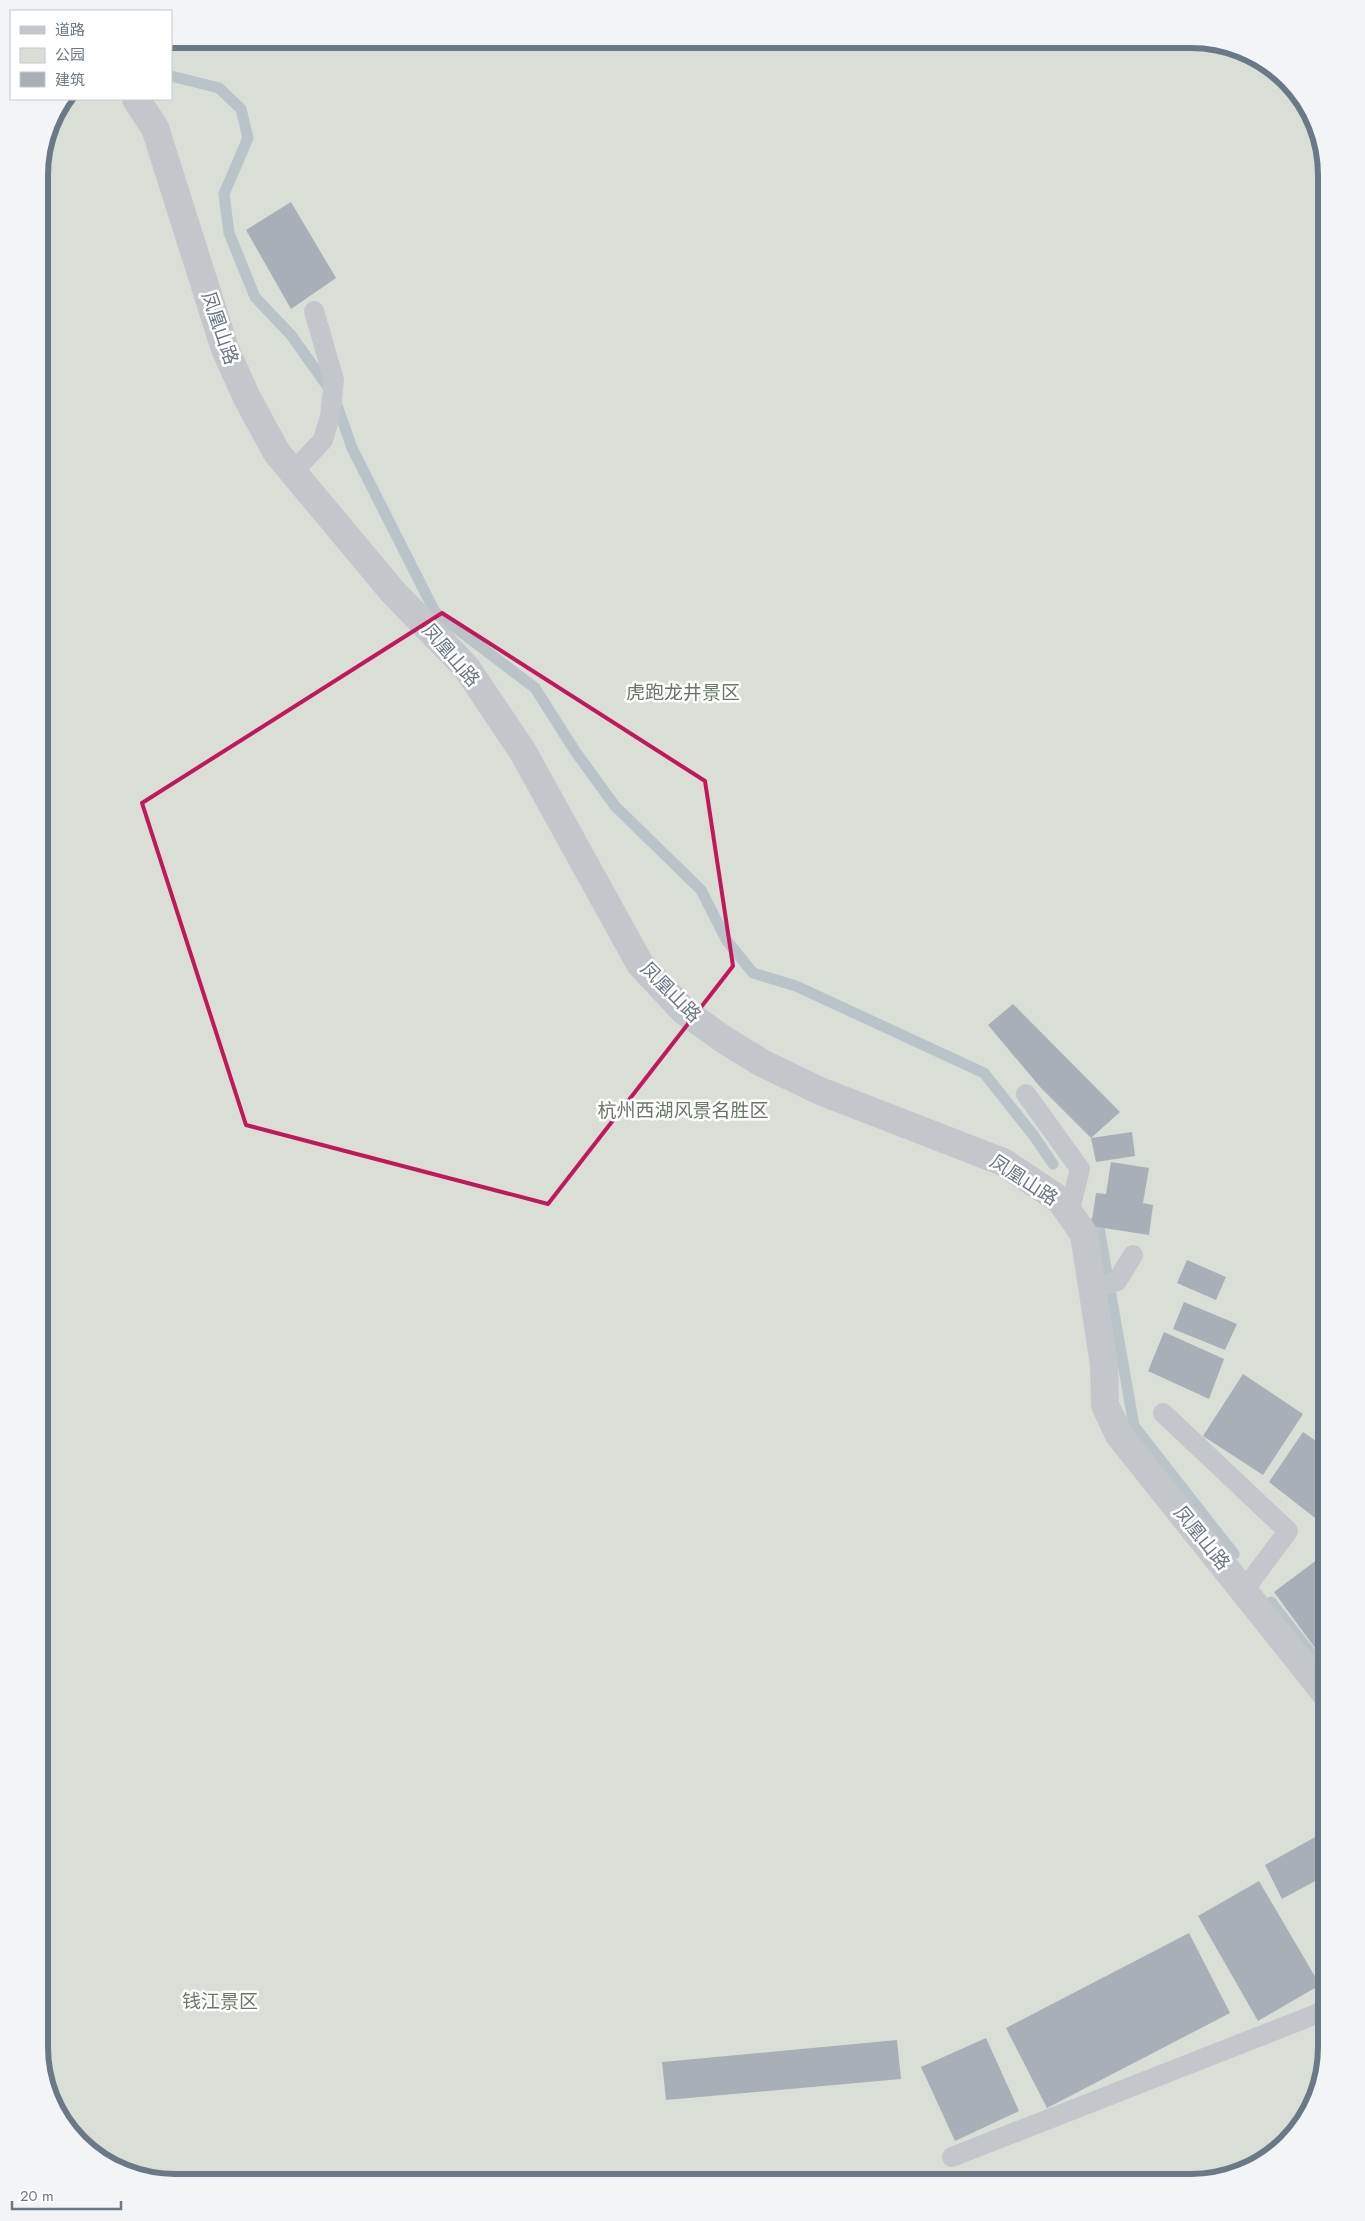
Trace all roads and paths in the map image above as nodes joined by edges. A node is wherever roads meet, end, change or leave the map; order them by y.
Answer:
1 (137, 100) edge
2 (314, 311) dead end
3 (292, 472) junction
4 (1026, 1094) dead end
5 (1069, 1213) junction
6 (1132, 1255) dead end
7 (1092, 1290) junction
8 (1163, 1412) dead end
9 (1244, 1590) junction
10 (1318, 1684) edge
11 (1318, 2013) edge
12 (952, 2157) dead end

1 - 3 street, 凤凰山路
2 - 3 lane
3 - 5 street, 凤凰山路
4 - 5 lane
5 - 7 street, 凤凰山路
6 - 7 lane
7 - 9 street, 凤凰山路
8 - 9 lane
9 - 10 street, 凤凰山路
11 - 12 lane

